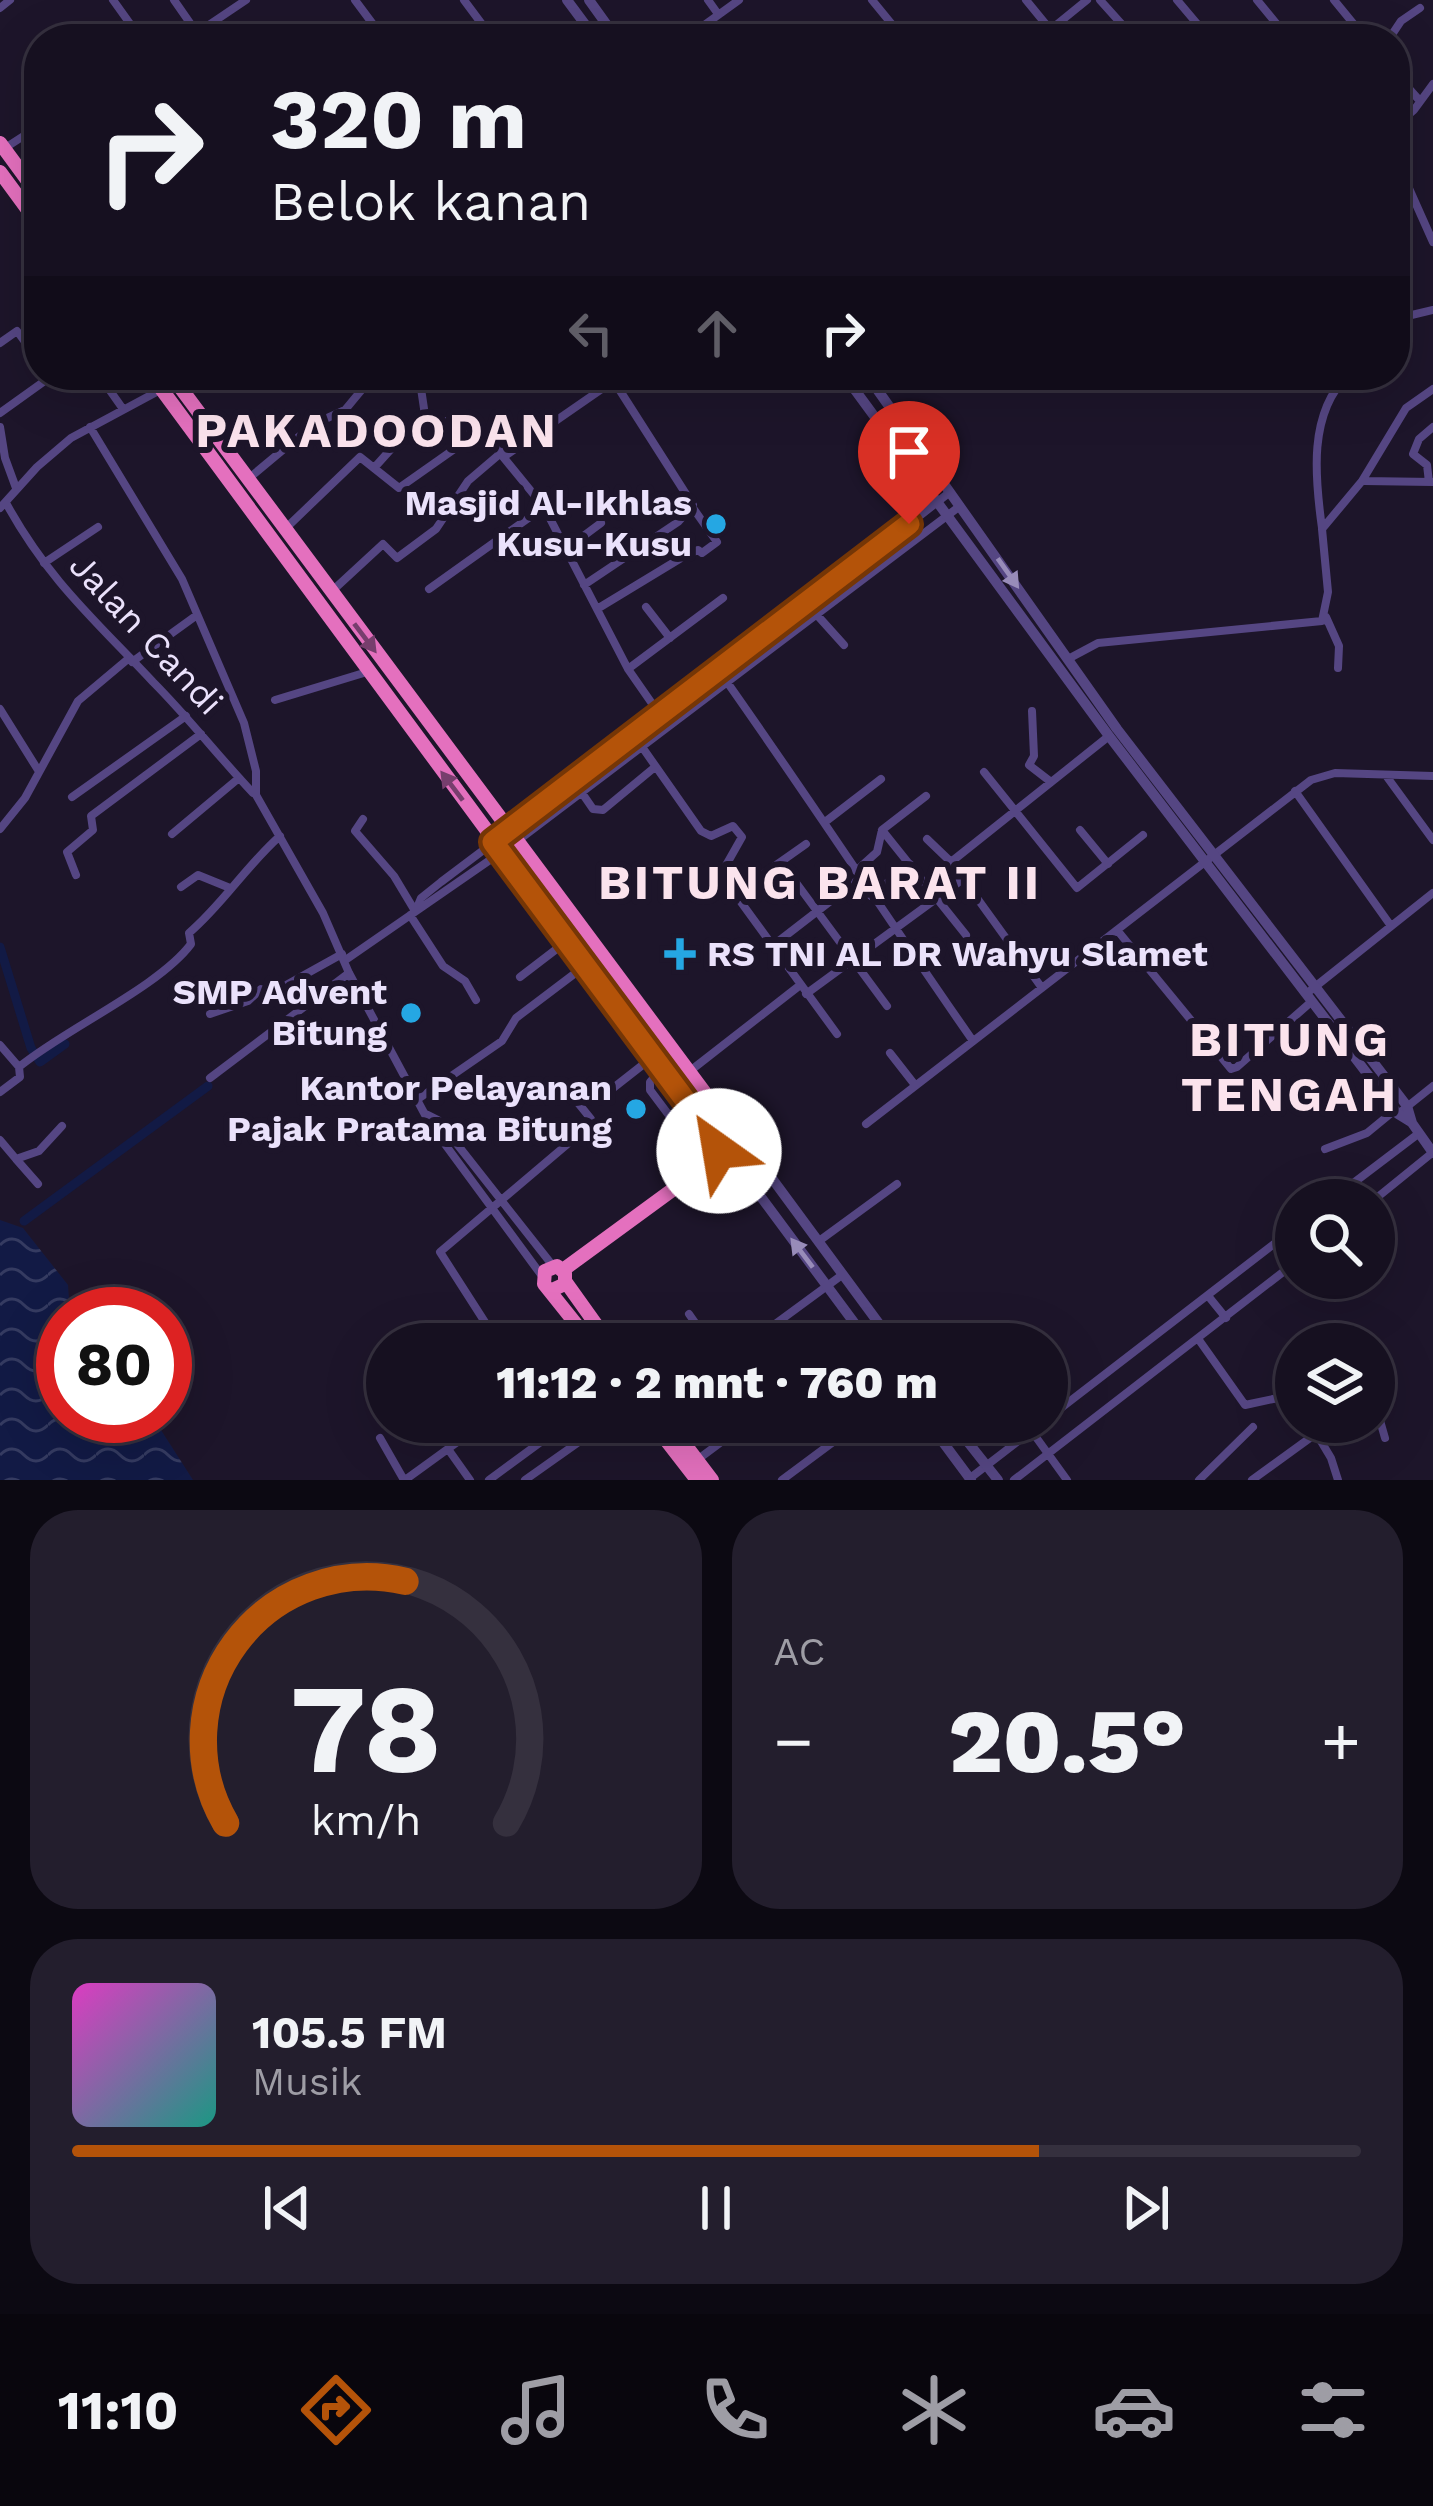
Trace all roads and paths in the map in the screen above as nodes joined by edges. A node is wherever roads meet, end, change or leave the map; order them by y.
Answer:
1 (10, 0) edge
2 (708, 0) edge
3 (739, 0) edge
4 (872, 0) edge
5 (1026, 0) edge
6 (1087, 0) edge
7 (1100, 0) edge
8 (1177, 0) edge
9 (1257, 0) edge
10 (242, 1) edge
11 (0, 8) edge
12 (1420, 8) dead end
13 (718, 14) junction
14 (210, 24) edge
15 (705, 24) edge
16 (892, 24) edge
17 (1045, 24) edge
18 (1057, 24) edge
19 (1122, 24) edge
20 (1197, 24) edge
21 (1277, 24) edge
22 (1399, 24) edge
23 (1433, 84) edge
24 (1410, 90) edge
25 (1420, 101) junction
26 (1410, 111) edge
27 (2, 146) edge
28 (0, 172) edge
29 (24, 183) edge
30 (1410, 191) edge
31 (24, 193) edge
32 (1433, 242) edge
33 (24, 341) edge
34 (0, 343) edge
35 (1433, 389) edge
36 (32, 390) edge
37 (110, 390) edge
38 (157, 390) edge
39 (181, 390) edge
40 (181, 390) edge
41 (362, 390) edge
42 (421, 390) edge
43 (597, 390) edge
44 (624, 390) edge
45 (855, 390) edge
46 (878, 390) edge
47 (1336, 390) edge
48 (124, 410) junction
49 (0, 413) edge
50 (426, 422) junction
51 (476, 422) junction
52 (0, 427) edge
53 (90, 427) junction
54 (1433, 427) edge
55 (503, 454) junction
56 (374, 468) junction
57 (248, 479) junction
58 (1362, 481) junction
59 (1431, 482) edge
60 (17, 489) junction
61 (950, 492) junction
62 (937, 501) junction
63 (3, 505) edge
64 (693, 506) junction
65 (960, 506) junction
66 (544, 507) junction
67 (947, 516) junction
68 (601, 523) dead end
69 (98, 527) dead end
70 (285, 529) junction
71 (1322, 530) junction
72 (566, 549) junction
73 (44, 563) junction
74 (855, 568) junction
75 (864, 579) junction
76 (584, 585) junction
77 (429, 589) dead end
78 (332, 592) junction
79 (723, 598) dead end
80 (646, 607) dead end
81 (597, 609) junction
82 (197, 615) junction
83 (817, 615) junction
84 (1326, 616) junction
85 (779, 626) junction
86 (670, 638) junction
87 (788, 638) junction
88 (844, 645) dead end
89 (1068, 659) junction
90 (130, 660) junction
91 (1338, 668) dead end
92 (628, 669) junction
93 (367, 672) junction
94 (728, 682) junction
95 (275, 700) dead end
96 (0, 709) edge
97 (1032, 711) dead end
98 (186, 716) junction
99 (660, 716) junction
100 (1113, 732) junction
101 (201, 734) junction
102 (634, 735) junction
103 (642, 747) junction
104 (655, 767) junction
105 (39, 771) junction
106 (984, 772) dead end
107 (1386, 776) junction
108 (1433, 776) edge
109 (239, 778) junction
110 (881, 779) dead end
111 (1051, 782) junction
112 (1295, 791) junction
113 (582, 793) junction
114 (256, 795) junction
115 (926, 796) dead end
116 (72, 797) dead end
117 (1015, 810) junction
118 (363, 819) dead end
119 (825, 822) junction
120 (0, 829) edge
121 (882, 830) junction
122 (1080, 830) dead end
123 (172, 834) dead end
124 (1143, 835) dead end
125 (280, 836) junction
126 (512, 836) junction
127 (928, 838) dead end
128 (1433, 840) edge
129 (806, 844) dead end
130 (497, 847) junction
131 (1209, 859) junction
132 (951, 862) junction
133 (910, 864) junction
134 (1108, 864) junction
135 (787, 868) dead end
136 (76, 875) dead end
137 (858, 875) junction
138 (958, 882) dead end
139 (182, 887) dead end
140 (230, 888) junction
141 (1433, 893) edge
142 (735, 894) junction
143 (871, 896) junction
144 (936, 898) junction
145 (817, 910) junction
146 (414, 912) junction
147 (1391, 926) junction
148 (894, 927) junction
149 (1117, 930) junction
150 (966, 935) dead end
151 (568, 940) junction
152 (771, 947) junction
153 (343, 957) junction
154 (852, 958) junction
155 (587, 964) junction
156 (612, 968) junction
157 (350, 973) junction
158 (520, 977) dead end
159 (598, 980) junction
160 (1042, 988) junction
161 (802, 990) junction
162 (1310, 994) junction
163 (476, 1000) dead end
164 (887, 1006) dead end
165 (210, 1014) dead end
166 (838, 1034) dead end
167 (973, 1041) junction
168 (0, 1045) edge
169 (890, 1053) dead end
170 (659, 1061) junction
171 (19, 1067) junction
172 (689, 1072) junction
173 (210, 1078) dead end
174 (915, 1085) junction
175 (1433, 1087) edge
176 (0, 1092) edge
177 (603, 1096) dead end
178 (574, 1098) dead end
179 (418, 1099) junction
180 (1400, 1110) junction
181 (427, 1114) junction
182 (866, 1124) dead end
183 (62, 1126) dead end
184 (731, 1129) junction
185 (1415, 1129) junction
186 (0, 1140) edge
187 (719, 1149) junction
188 (751, 1150) junction
189 (1325, 1150) dead end
190 (1433, 1153) edge
191 (16, 1159) junction
192 (735, 1162) junction
193 (669, 1166) dead end
194 (1356, 1179) edge
195 (1395, 1183) edge
196 (38, 1184) dead end
197 (897, 1184) dead end
198 (499, 1199) junction
199 (490, 1206) junction
200 (818, 1242) junction
201 (1275, 1243) edge
202 (842, 1274) junction
203 (555, 1277) junction
204 (1275, 1279) edge
205 (826, 1286) junction
206 (1209, 1297) junction
207 (689, 1314) dead end
208 (1226, 1318) junction
209 (877, 1322) edge
210 (484, 1323) edge
211 (578, 1323) edge
212 (593, 1323) edge
213 (695, 1323) edge
214 (776, 1323) edge
215 (854, 1323) edge
216 (1198, 1340) junction
217 (1275, 1399) edge
218 (1068, 1406) edge
219 (1252, 1427) dead end
220 (383, 1443) edge
221 (456, 1443) edge
222 (539, 1443) edge
223 (577, 1443) edge
224 (668, 1443) edge
225 (685, 1443) edge
226 (720, 1443) edge
227 (832, 1443) edge
228 (943, 1443) edge
229 (969, 1443) edge
230 (1019, 1443) edge
231 (1040, 1443) edge
232 (1301, 1443) edge
233 (1323, 1443) edge
234 (448, 1449) junction
235 (1048, 1454) junction
236 (698, 1460) junction
237 (987, 1466) junction
238 (970, 1479) edge
239 (1254, 1479) edge
240 (405, 1480) edge
241 (470, 1480) edge
242 (489, 1480) edge
243 (525, 1480) edge
244 (697, 1480) edge
245 (712, 1480) edge
246 (782, 1480) edge
247 (998, 1480) edge
248 (1014, 1480) edge
249 (1067, 1480) edge
250 (1198, 1480) edge
251 (1338, 1480) edge

1 - 11 street
2 - 13 street
3 - 13 street
4 - 16 street
5 - 17 street
6 - 18 street
7 - 19 street
8 - 20 street
9 - 21 street
10 - 14 street
12 - 22 street
13 - 15 street
23 - 25 street
24 - 25 street
25 - 26 street
27 - 29 highway
28 - 31 highway
30 - 32 street
33 - 34 street
35 - 58 street
36 - 49 street
37 - 48 street
38 - 48 street, Jalan Candi
39 - 57 highway
40 - 93 highway
41 - 57 street
42 - 50 street
43 - 55 street
44 - 64 street
45 - 62 street
46 - 61 street
47 - 71 street
48 - 53 street, Jalan Candi
50 - 51 street
50 - 56 street
51 - 55 street
51 - 56 street
52 - 60 street
53 - 60 street, Jalan Candi
53 - 82 street
54 - 59 street
55 - 66 street
55 - 78 street
56 - 70 street
57 - 70 highway
58 - 59 street
58 - 71 street
60 - 63 street, Jalan Candi
61 - 62 street
61 - 65 street
62 - 67 street
62 - 74 street
63 - 73 street, Jalan Candi
64 - 76 street
64 - 81 street
65 - 67 street
65 -> 89 street
66 - 72 street
66 - 77 street
67 - 75 street
67 - 100 street
68 - 72 street
69 - 73 street
70 - 78 highway
71 - 84 street
72 - 76 street
73 - 90 street, Jalan Candi
74 - 75 street
74 - 85 street
75 - 83 street
76 - 81 street
78 -> 126 highway
79 - 86 street
80 - 86 street
81 - 92 street
82 - 90 street
82 - 114 street
83 - 87 street
83 - 88 street
84 - 89 street
84 - 91 street
85 - 87 street
85 - 99 street
86 - 92 street
87 - 94 street
89 - 100 street
90 - 98 street, Jalan Candi
90 - 105 street
92 - 99 street
93 - 95 street
130 -> 93 highway
94 - 103 street
94 - 119 street
96 - 105 street
97 - 111 street
98 - 101 street, Jalan Candi
98 - 116 street
99 - 102 street
100 - 111 street
100 - 131 street
101 - 109 street, Jalan Candi
101 - 136 street
102 - 103 street
102 - 126 street
103 - 104 street
103 - 113 street
104 - 113 street
104 - 142 street
105 - 120 street
106 - 117 street
107 - 108 street
107 - 112 street
107 - 128 street
109 - 114 street, Jalan Candi
109 - 123 street
110 - 119 street
111 - 117 street
112 - 131 street
112 - 147 street
113 - 126 street
114 - 125 street
115 - 121 street
117 - 132 street
117 - 134 street
118 - 146 street
119 - 137 street
121 - 133 street
121 - 137 street
122 - 134 street
124 - 134 street
125 - 140 street
125 - 153 street
126 - 130 street
126 - 156 highway
127 - 132 street
129 - 142 street
130 - 146 street
130 - 151 highway
131 - 149 street
131 - 162 street
132 - 160 street
133 - 143 street
133 - 144 street
135 - 145 street
137 - 143 street
137 - 145 street
138 - 144 street
139 - 140 street
140 - 171 street
141 - 147 street
142 - 152 street
143 - 148 street
144 - 148 street
144 - 150 street
145 - 152 street
145 - 154 street
146 - 153 street
146 - 163 street
147 - 162 street
148 - 154 street
148 - 167 street
149 - 160 street
149 - 162 street
151 - 155 highway
151 - 158 street
152 - 161 street
153 - 157 street
153 - 165 street
154 - 161 street
154 - 164 street
155 - 159 highway
155 - 179 street
156 - 159 highway
156 - 172 highway
157 - 173 street
157 - 179 street
159 - 170 highway
160 - 167 street
161 - 166 street
161 - 172 street
162 - 180 street
167 - 174 street
168 - 171 street
169 - 174 street
170 - 177 street
170 - 187 highway
170 - 193 street
171 - 176 street
172 - 184 highway
174 - 182 street
175 - 180 street
178 - 198 street
179 - 181 street
180 - 185 street
180 - 189 street
181 - 198 street
181 - 199 street
183 - 191 street
184 - 187 highway
184 - 188 highway
185 - 190 street
185 - 194 street
186 - 191 street
187 - 192 highway
187 - 203 highway
188 - 192 highway
188 - 200 street
190 - 195 street
191 - 196 street
205 -> 192 street
197 - 200 street
198 - 199 street
198 - 203 street
199 - 203 street
199 - 210 street
200 - 202 street
201 - 206 street
202 - 205 street
202 - 209 street
203 - 211 highway
203 - 212 highway
204 - 208 street
205 - 214 street
205 - 215 street
206 - 208 street
206 - 218 street
207 - 213 street
208 - 216 street
216 - 217 street
216 - 235 street
219 - 250 street
220 - 240 street
221 - 234 street
222 - 242 street
223 - 243 street
224 - 244 highway
225 - 236 highway
226 - 236 street
227 - 246 street
228 - 238 street
229 - 237 street
230 - 237 street
231 - 235 street
232 - 239 street
233 - 251 street
234 - 240 street
234 - 241 street
235 - 248 street
235 - 249 street
236 - 245 highway
237 - 238 street
237 - 247 street

